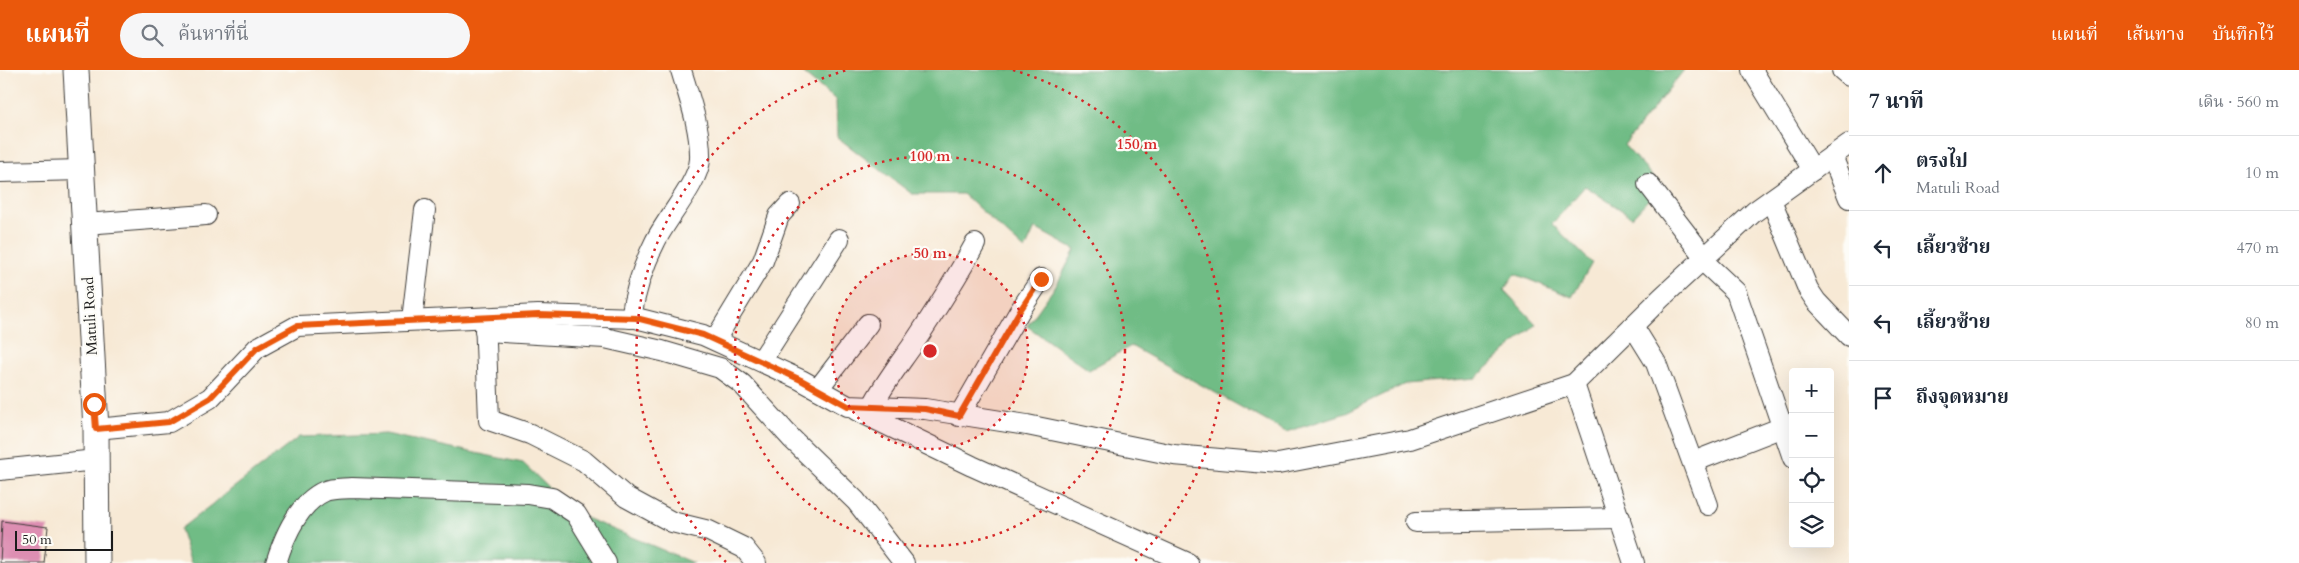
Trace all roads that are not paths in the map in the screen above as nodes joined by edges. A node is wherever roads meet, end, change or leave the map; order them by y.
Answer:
1 (76, 70) edge
2 (680, 70) edge
3 (1752, 70) edge
4 (1842, 70) edge
5 (1849, 76) edge
6 (1849, 144) edge
7 (1832, 156) junction
8 (82, 170) junction
9 (1813, 170) junction
10 (0, 172) edge
11 (1648, 184) dead end
12 (1849, 198) edge
13 (1771, 200) junction
14 (790, 204) dead end
15 (425, 210) dead end
16 (206, 214) dead end
17 (85, 224) junction
18 (839, 239) dead end
19 (975, 244) dead end
20 (1704, 259) junction
21 (1041, 279) dead end
22 (631, 318) junction
23 (412, 320) junction
24 (485, 324) junction
25 (868, 324) dead end
26 (1633, 326) junction
27 (1849, 336) edge
28 (715, 340) junction
29 (761, 361) junction
30 (1574, 384) junction
31 (818, 389) junction
32 (848, 406) junction
33 (872, 407) junction
34 (959, 416) junction
35 (1787, 425) edge
36 (96, 429) junction
37 (96, 460) junction
38 (1693, 462) junction
39 (0, 470) edge
40 (1708, 505) dead end
41 (1620, 518) junction
42 (1416, 522) dead end
43 (97, 563) edge
44 (276, 563) edge
45 (606, 563) edge
46 (756, 563) edge
47 (904, 563) edge
48 (1188, 563) edge
49 (1634, 563) edge

1 - 8 main road, Matuli Road
2 - 22 street
3 - 9 street
4 - 5 street
6 - 7 street
7 - 9 street
7 - 12 street
8 - 10 street
8 - 17 main road, Matuli Road
9 - 13 street
11 - 20 street
13 - 20 street
13 - 27 street
14 - 28 street
15 - 23 street
16 - 17 street
17 - 36 main road, Matuli Road
18 - 29 street
19 - 33 street
20 - 26 street
20 - 35 street
21 - 34 street
22 - 24 street
22 - 28 street
23 - 24 street
23 - 36 street
24 - 46 street
24 - 47 street
25 - 31 street
26 - 30 street
26 - 38 street
28 - 29 street
29 - 31 street
30 - 34 street
30 - 41 street
31 - 32 street
32 - 33 street
32 - 48 street
33 - 34 street
35 - 38 street
36 - 37 main road, Matuli Road
37 - 39 street
37 - 43 main road, Matuli Road
38 - 40 street
41 - 42 street
41 - 49 street
44 - 45 street

